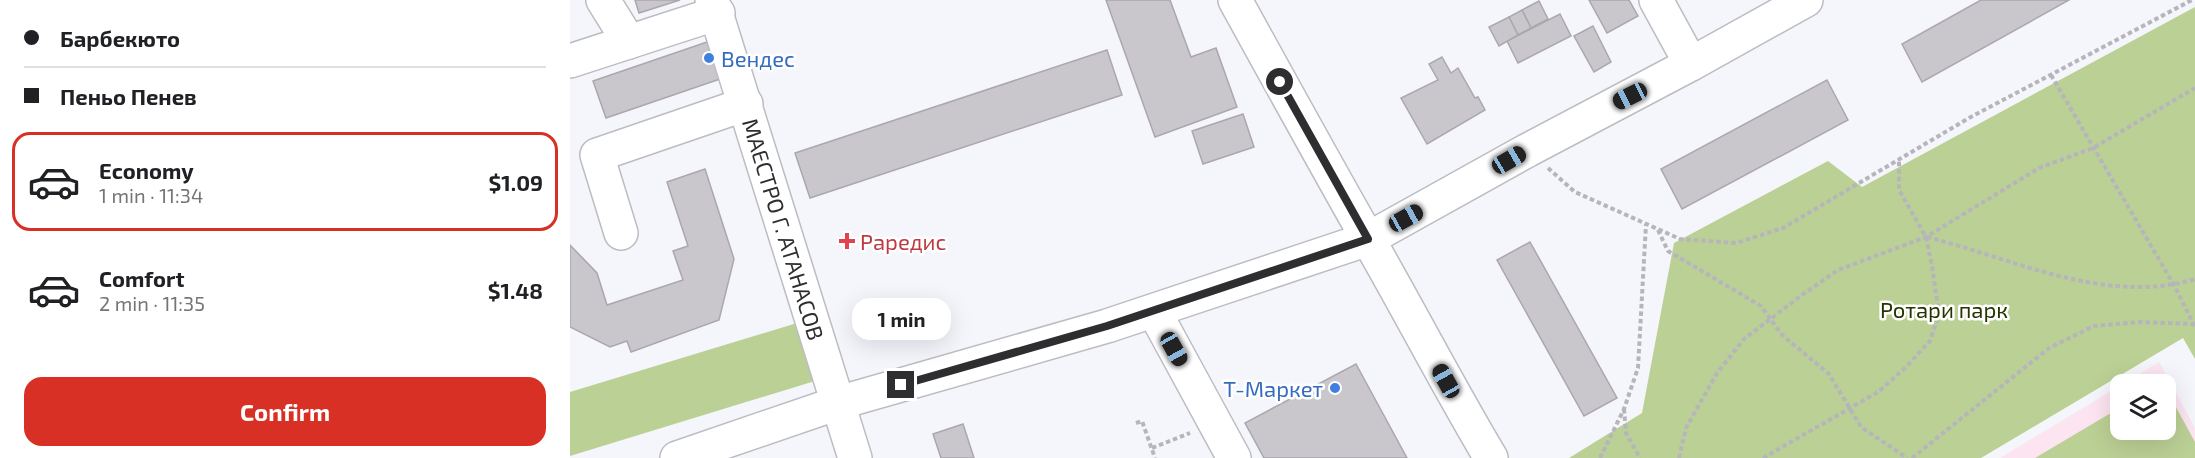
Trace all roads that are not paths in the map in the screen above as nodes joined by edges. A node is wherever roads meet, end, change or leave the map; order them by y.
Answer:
1 (603, 0) edge
2 (1235, 0) edge
3 (1656, 0) edge
4 (1806, 0) edge
5 (715, 6) edge
6 (628, 42) junction
7 (570, 61) edge
8 (1691, 64) junction
9 (746, 104) junction
10 (621, 232) dead end
11 (1368, 239) junction
12 (1154, 311) junction
13 (838, 403) junction
14 (678, 458) edge
15 (855, 458) edge
16 (1234, 458) edge
17 (1491, 458) edge

1 - 6 street
2 - 11 street
3 - 8 street
4 - 8 street
5 - 6 street
5 - 9 street, МАЕСТРО Г. АТАНАСОВ
6 - 7 street
8 - 11 street
9 - 10 street
9 - 13 street, МАЕСТРО Г. АТАНАСОВ
11 - 12 street
11 - 17 street
12 - 13 street
12 - 16 street
13 - 14 street
13 - 15 street, МАЕСТРО Г. АТАНАСОВ

